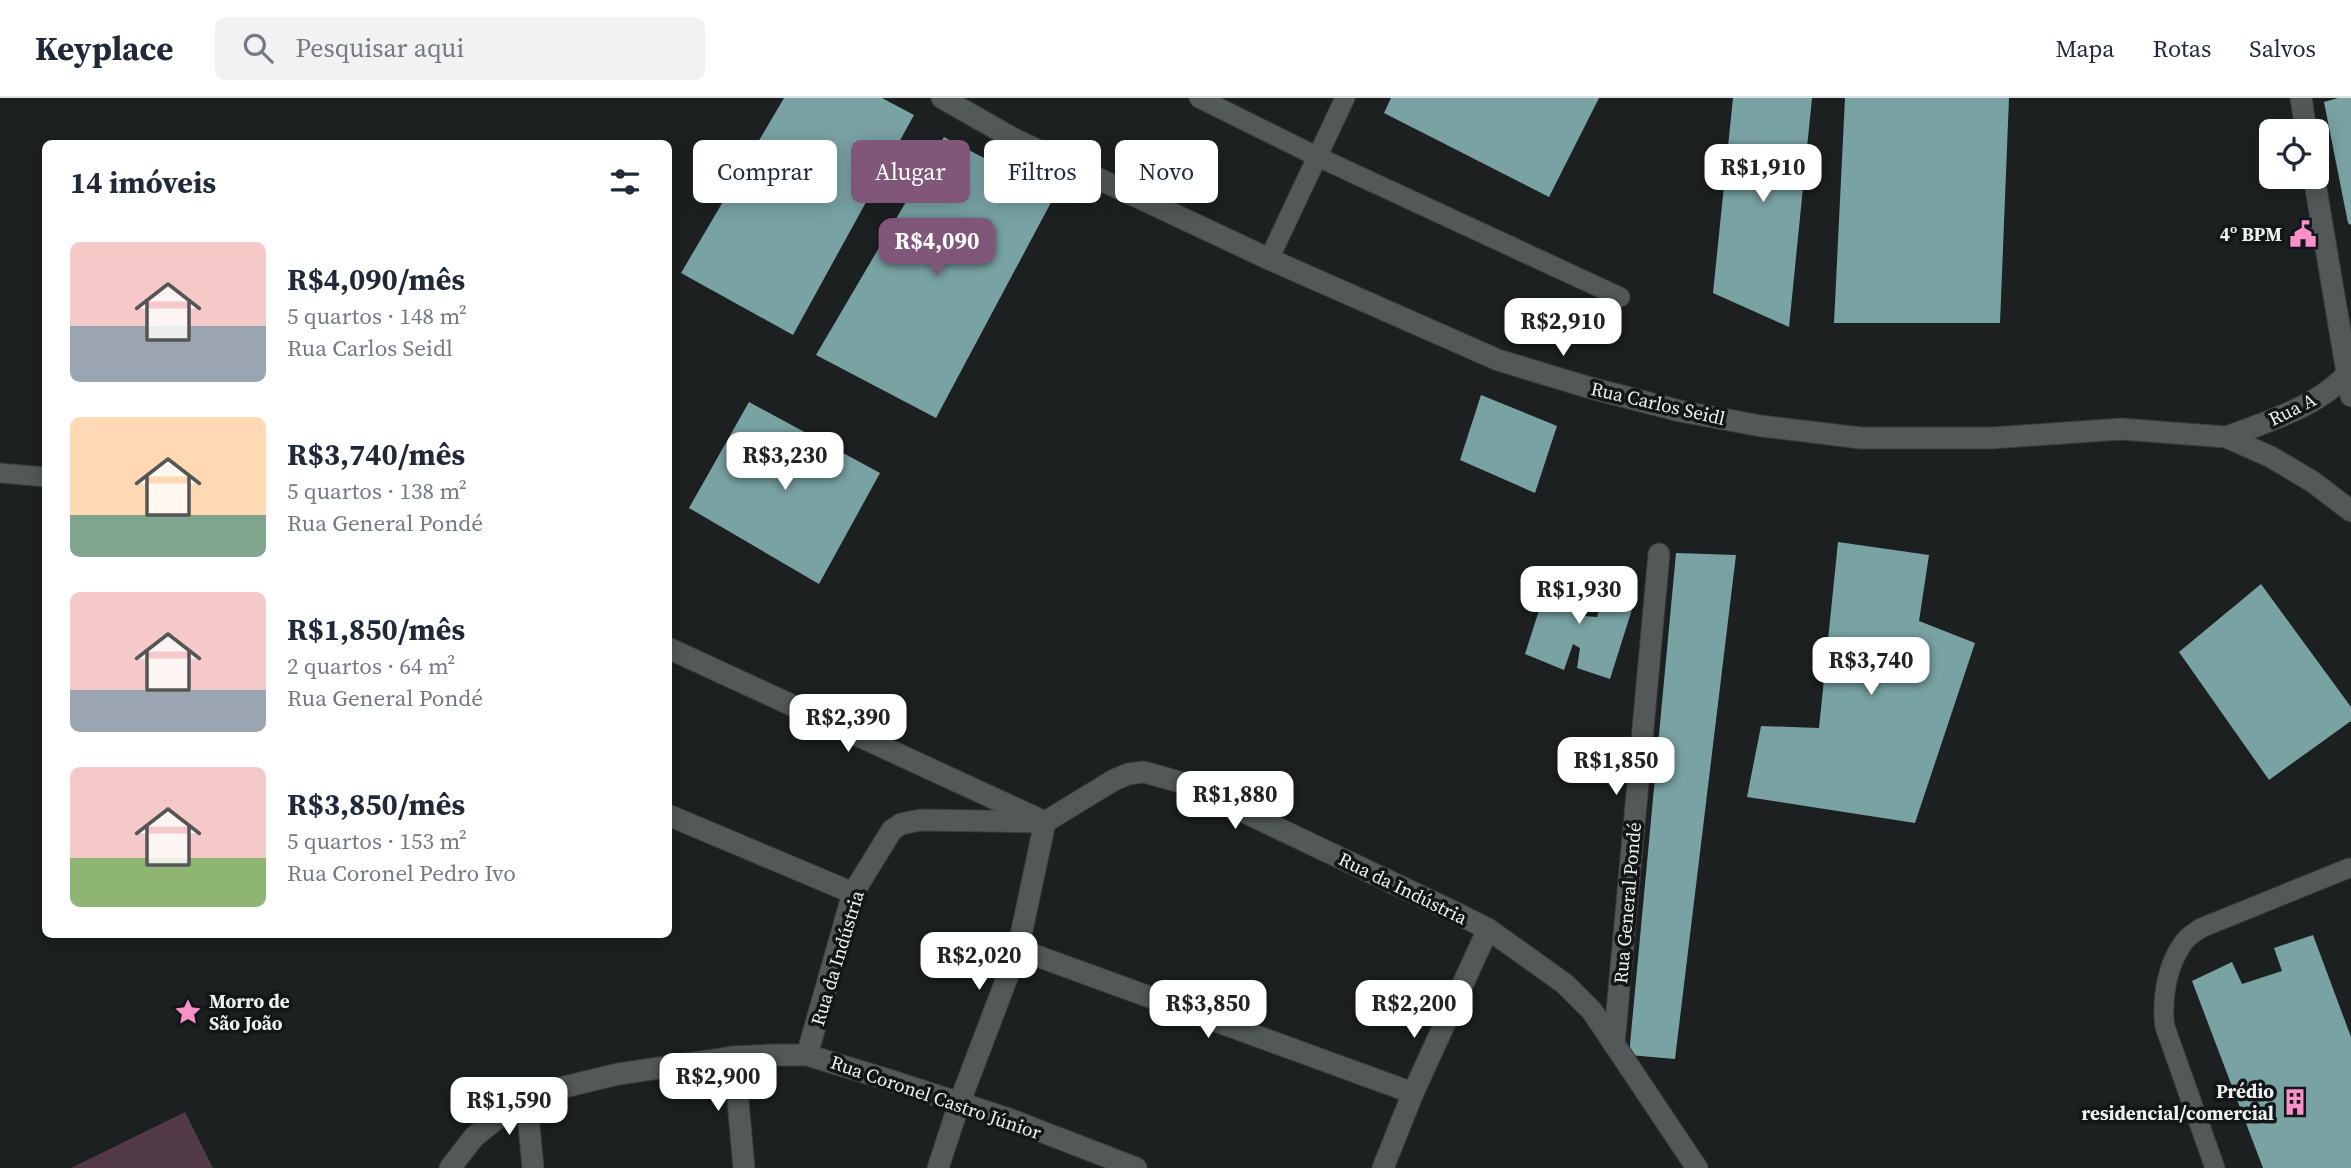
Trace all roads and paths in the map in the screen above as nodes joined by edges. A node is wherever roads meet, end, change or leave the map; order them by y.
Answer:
1 (942, 98) edge
2 (1199, 98) edge
3 (1346, 98) edge
4 (2301, 98) edge
5 (2304, 119) edge
6 (1318, 157) junction
7 (2316, 189) edge
8 (1269, 259) junction
9 (1620, 298) dead end
10 (2349, 381) edge
11 (2226, 437) junction
12 (0, 473) edge
13 (42, 477) edge
14 (2351, 511) edge
15 (1660, 554) dead end
16 (672, 650) edge
17 (672, 817) edge
18 (1045, 822) junction
19 (2350, 870) edge
20 (853, 893) junction
21 (1488, 929) junction
22 (1018, 949) junction
23 (1614, 1044) junction
24 (807, 1055) junction
25 (734, 1058) junction
26 (1413, 1093) junction
27 (527, 1104) junction
28 (959, 1104) junction
29 (450, 1168) edge
30 (533, 1168) edge
31 (744, 1168) edge
32 (938, 1168) edge
33 (1136, 1168) edge
34 (1383, 1168) edge
35 (1698, 1168) edge
36 (2216, 1168) edge

1 - 8 street, Rua Carlos Seidl
2 - 6 lane
3 - 6 lane
4 - 5 street
6 - 8 lane
6 - 9 lane
7 - 10 street
8 - 11 street, Rua Carlos Seidl
10 - 11 street, Rua A
11 - 14 street
12 - 13 lane
15 - 23 street, Rua General Pondé
16 - 18 street
17 - 20 street
18 - 20 street, Rua da Indústria
18 - 21 street, Rua da Indústria
18 - 22 street
19 - 36 lane
20 - 24 street, Rua da Indústria
21 - 23 street, Rua da Indústria
21 - 26 street
22 - 26 street
22 - 28 street
23 - 35 street, Rua da Indústria
24 - 25 street, Rua Coronel Castro Júnior
24 - 28 street, Rua Coronel Castro Júnior
25 - 27 street, Rua Coronel Castro Júnior
25 - 31 street
26 - 34 street
27 - 29 street, Rua Coronel Castro Júnior
27 - 30 street
28 - 32 street
28 - 33 street, Rua Coronel Castro Júnior

